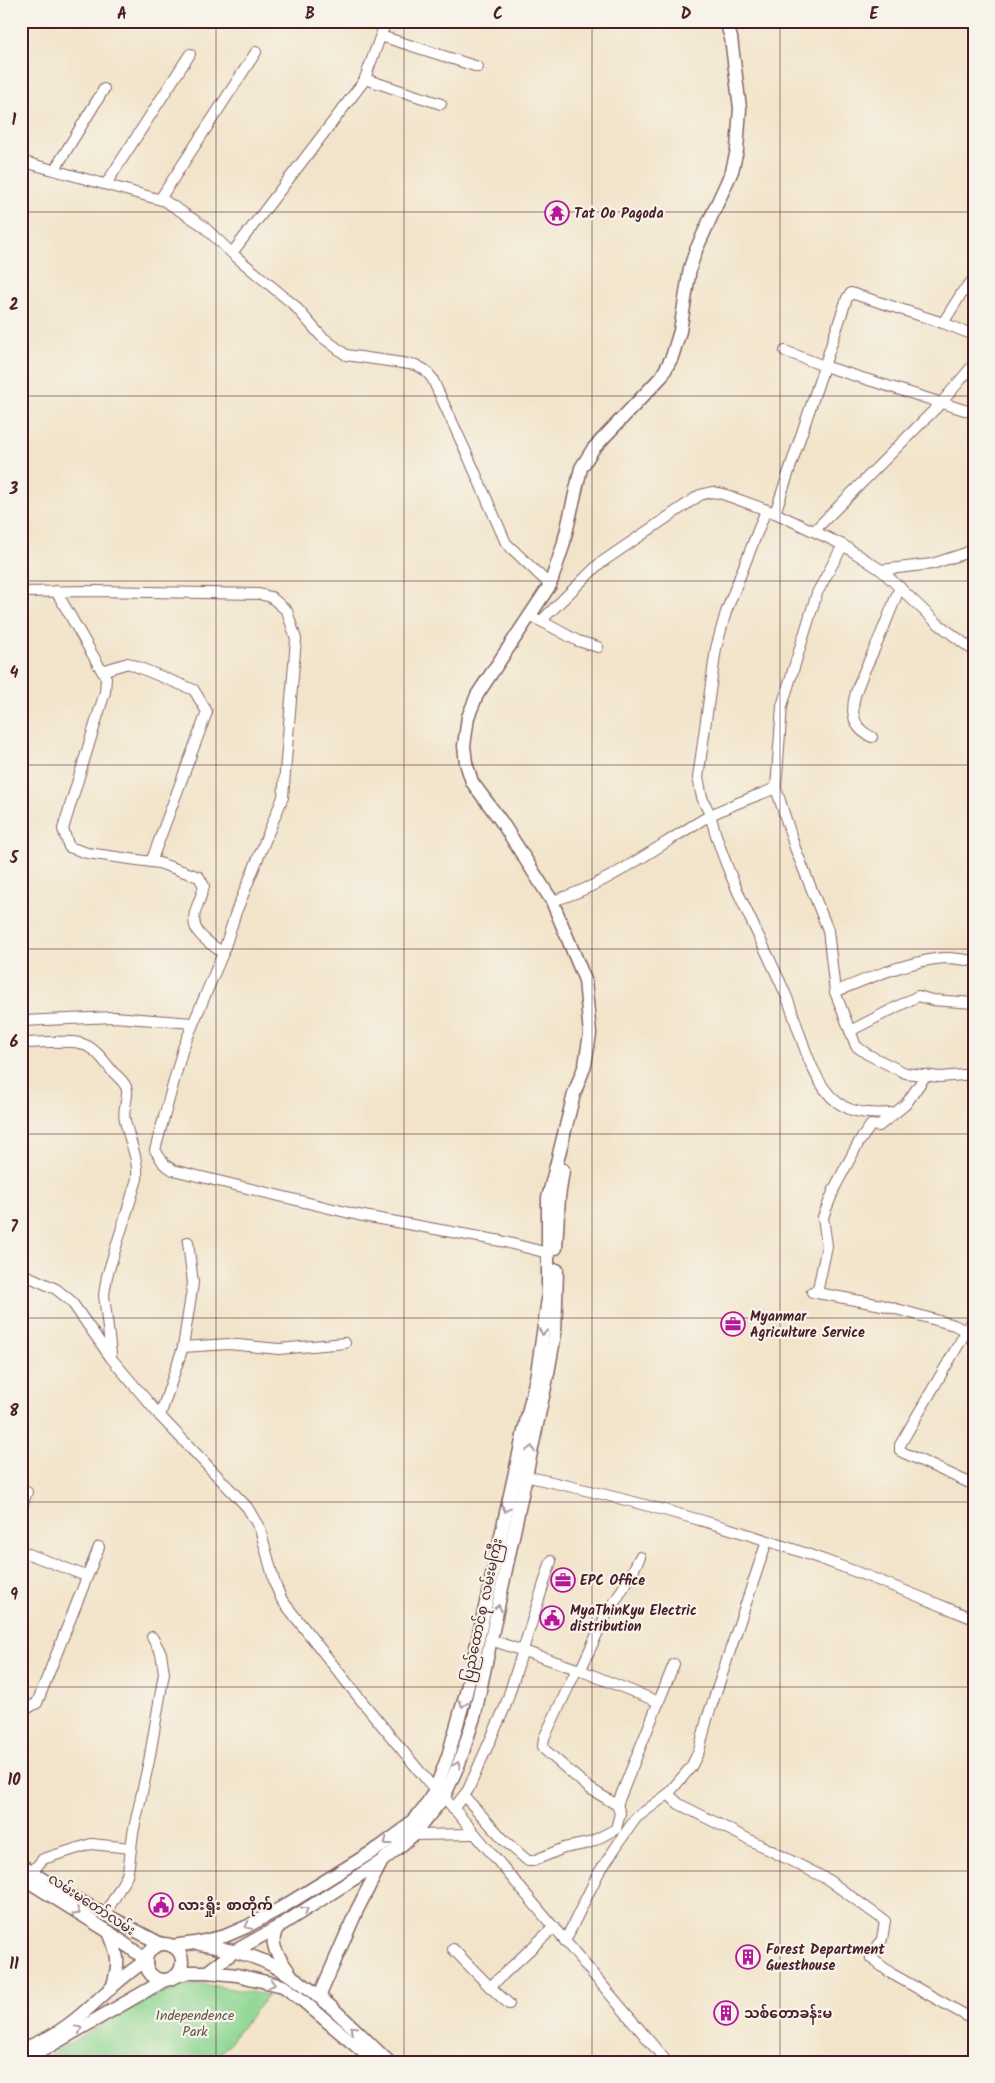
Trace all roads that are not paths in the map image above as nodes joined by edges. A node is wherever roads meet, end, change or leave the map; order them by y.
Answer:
1 (386, 21) edge
2 (726, 21) edge
3 (381, 36) junction
4 (256, 52) dead end
5 (190, 54) dead end
6 (478, 67) dead end
7 (365, 79) junction
8 (104, 90) dead end
9 (442, 104) dead end
10 (21, 161) edge
11 (55, 169) junction
12 (106, 184) junction
13 (160, 199) junction
14 (232, 253) junction
15 (974, 279) edge
16 (943, 323) junction
17 (974, 335) edge
18 (785, 351) dead end
19 (974, 364) edge
20 (824, 366) junction
21 (942, 402) junction
22 (974, 413) edge
23 (771, 512) junction
24 (814, 531) junction
25 (843, 545) junction
26 (974, 548) edge
27 (882, 570) junction
28 (550, 585) junction
29 (900, 588) junction
30 (56, 591) junction
31 (21, 592) edge
32 (536, 619) junction
33 (598, 647) dead end
34 (974, 651) edge
35 (102, 672) junction
36 (872, 737) dead end
37 (776, 788) junction
38 (711, 816) junction
39 (152, 862) junction
40 (552, 901) junction
41 (222, 953) junction
42 (974, 961) edge
43 (835, 992) junction
44 (974, 1003) edge
45 (21, 1021) edge
46 (193, 1023) junction
47 (850, 1031) junction
48 (21, 1043) edge
49 (974, 1074) edge
50 (926, 1075) junction
51 (574, 1094) junction
52 (895, 1113) junction
53 (188, 1242) dead end
54 (548, 1253) junction
55 (21, 1273) edge
56 (971, 1324) edge
57 (345, 1343) dead end
58 (183, 1347) junction
59 (111, 1358) junction
60 (160, 1416) junction
61 (525, 1476) junction
62 (974, 1485) edge
63 (27, 1492) dead end
64 (21, 1508) edge
65 (767, 1541) junction
66 (99, 1548) dead end
67 (21, 1551) edge
68 (640, 1557) dead end
69 (551, 1561) dead end
70 (86, 1576) junction
71 (974, 1619) edge
72 (152, 1637) dead end
73 (491, 1640) junction
74 (523, 1651) junction
75 (674, 1664) dead end
76 (578, 1670) junction
77 (659, 1702) junction
78 (21, 1712) edge
79 (439, 1793) junction
80 (668, 1794) junction
81 (464, 1796) junction
82 (617, 1805) junction
83 (453, 1808) junction
84 (474, 1834) junction
85 (413, 1835) junction
86 (131, 1848) junction
87 (382, 1861) junction
88 (21, 1865) edge
89 (27, 1875) edge
90 (106, 1915) junction
91 (278, 1927) junction
92 (554, 1927) junction
93 (109, 1932) junction
94 (566, 1942) junction
95 (194, 1943) junction
96 (167, 1945) junction
97 (453, 1949) dead end
98 (235, 1951) junction
99 (145, 1961) junction
100 (207, 1972) junction
101 (292, 1978) junction
102 (168, 1979) junction
103 (490, 1986) junction
104 (112, 1987) junction
105 (319, 1997) junction
106 (509, 2004) dead end
107 (974, 2020) edge
108 (23, 2055) edge
109 (375, 2062) edge
110 (389, 2062) edge
111 (667, 2062) edge

1 - 3 street
2 - 28 main road
3 - 6 street
3 - 7 street
4 - 13 street
5 - 12 street
7 - 9 street
7 - 14 street
8 - 11 street
10 - 11 street
11 - 12 street
12 - 13 street
13 - 14 street
14 - 28 street
15 - 16 street
16 - 17 street
16 - 20 street
18 - 20 street
19 - 21 street
20 - 21 street
20 - 23 street
21 - 22 street
21 - 24 street
23 - 24 street
23 - 32 street
23 - 38 street
24 - 25 street
25 - 27 street
25 - 37 street
26 - 27 street
27 - 29 street
28 - 32 main road
29 - 34 street
29 - 36 street
30 - 31 street
30 - 35 street
30 - 41 street
32 - 33 street
32 - 40 main road
35 - 39 street
35 - 39 street
37 - 38 street
37 - 43 street
38 - 40 street
38 - 52 street
39 - 41 street
40 - 51 main road
41 - 46 street
42 - 43 street
43 - 47 street
44 - 47 street
45 - 46 street
46 - 54 street
47 - 50 street
48 - 59 street
49 - 50 street
50 - 52 street
51 - 54 main road, ပြည်ထောင်စု လမ်းမကြီး
61 -> 51 main road, ပြည်ထောင်စု လမ်းမကြီး
52 - 56 street
53 - 58 street
54 -> 79 main road, ပြည်ထောင်စု လမ်းမကြီး
55 - 59 street
56 - 62 street
57 - 58 street
58 - 60 street
59 - 60 street
60 - 79 street
61 - 65 street
73 -> 61 main road, ပြည်ထောင်စု လမ်းမကြီး
63 - 64 street
65 - 71 street
65 - 80 street
66 - 70 street
67 - 70 street
68 - 76 street
69 - 74 street
70 - 78 street
72 - 86 street
73 - 74 street
79 -> 73 main road, ပြည်ထောင်စု လမ်းမကြီး
74 - 76 street
74 - 81 street
75 - 77 street
76 - 77 street
76 - 82 street
77 - 82 street
79 - 83 street
79 - 85 main road, ပြည်ထောင်စု လမ်းမကြီး
79 -> 95 main road, ပြည်ထောင်စု လမ်းမကြီး
80 - 94 street
80 - 107 street
81 - 82 street
81 - 83 street
83 - 84 street
84 - 85 street
84 - 92 street
85 - 87 main road, ပြည်ထောင်စု လမ်းမကြီး
86 - 89 street
86 - 90 street
91 -> 87 main road, ပြည်ထောင်စု လမ်းမကြီး
87 - 105 main road
88 - 89 main road, လမ်းမတော်လမ်း
89 - 90 main road, လမ်းမတော်လမ်း
89 -> 93 main road, လမ်းမတော်လမ်း
90 - 96 main road, လမ်းမတော်လမ်း
91 - 98 main road, ပြည်ထောင်စု လမ်းမကြီး
91 - 101 main road
92 - 94 street
92 - 103 street
93 - 99 main road, လမ်းမတော်လမ်း
93 - 104 main road
94 - 111 street
95 - 96 main road, ပြည်ထောင်စု လမ်းမကြီး
95 - 98 main road
96 - 99 main road
96 - 102 main road
97 - 103 street
98 - 100 main road, ပြည်ထောင်စု လမ်းမကြီး
98 - 101 main road
99 - 102 main road
99 - 104 main road
100 - 102 main road
100 -> 109 main road
101 - 105 main road
108 -> 102 main road
103 - 106 street
104 - 108 main road
110 -> 105 main road

